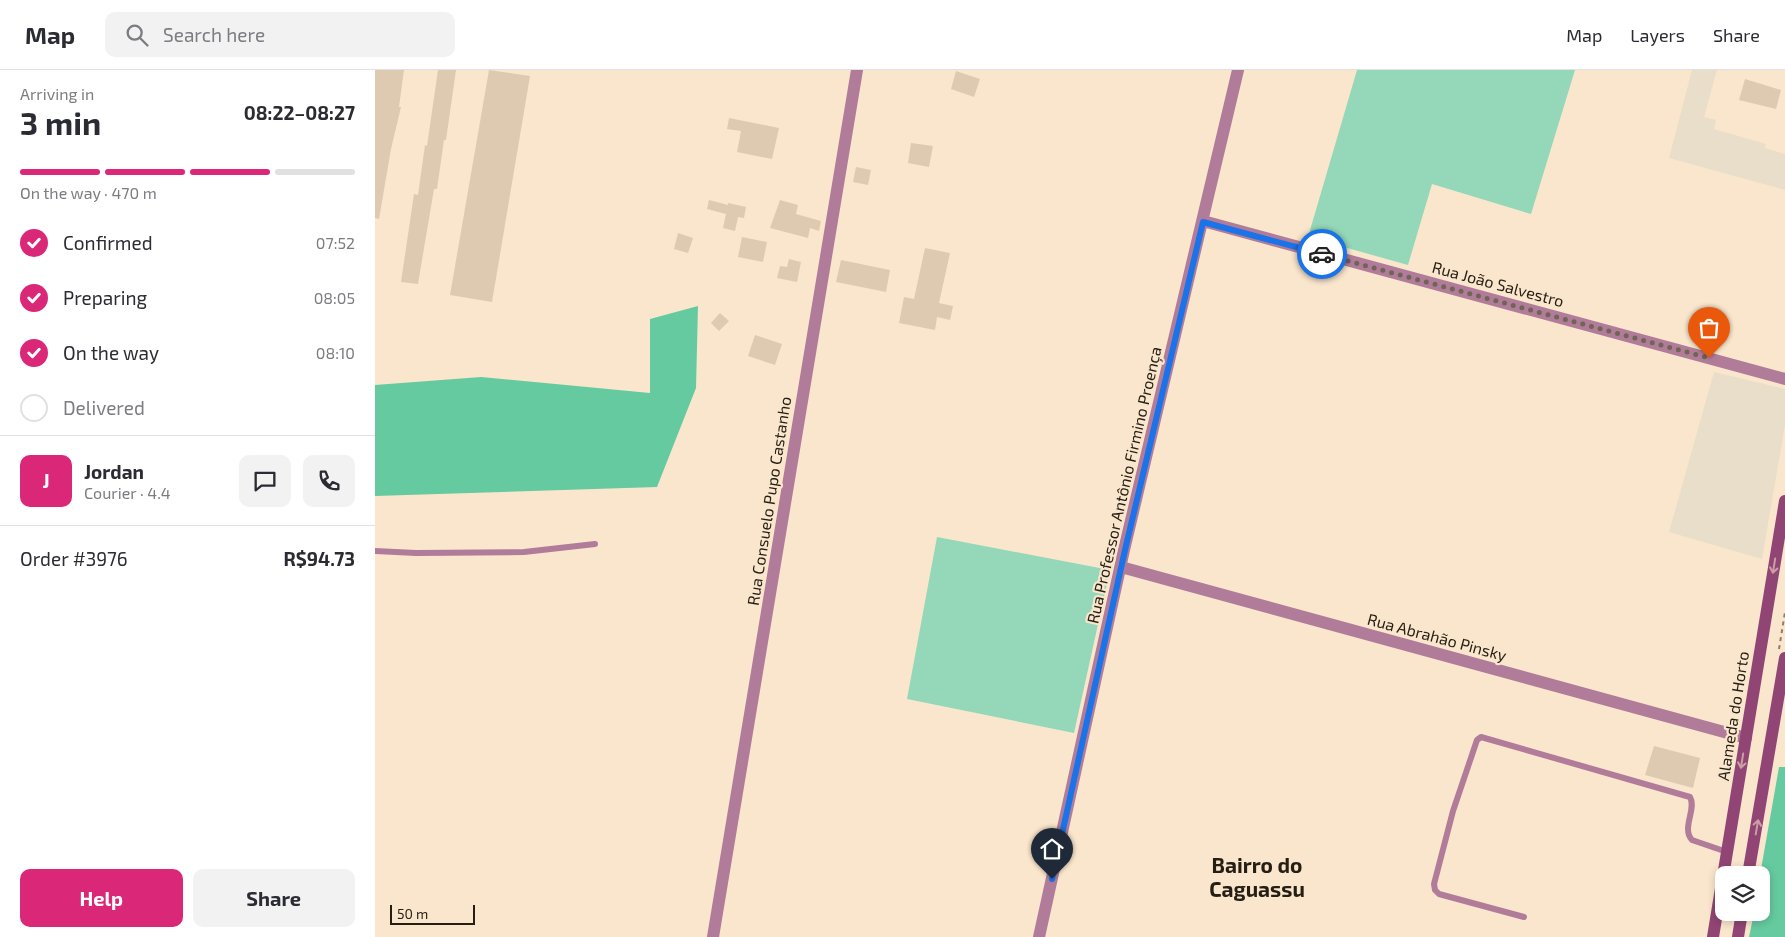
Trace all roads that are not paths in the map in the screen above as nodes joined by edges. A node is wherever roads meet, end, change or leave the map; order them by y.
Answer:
1 (857, 70) edge
2 (1238, 70) edge
3 (1203, 222) junction
4 (1785, 379) edge
5 (1785, 501) edge
6 (595, 544) dead end
7 (375, 551) edge
8 (1121, 567) junction
9 (1785, 658) edge
10 (1746, 738) junction
11 (1727, 852) junction
12 (1750, 866) edge
13 (1524, 917) dead end
14 (1740, 921) edge
15 (713, 937) edge
16 (1039, 937) edge
17 (1713, 937) edge
18 (1737, 937) edge

1 - 15 street, Rua Consuelo Pupo Castanho
2 - 3 street, Rua Professor Antônio Firmino Proença
3 - 4 street, Rua João Salvestro
3 - 8 street, Rua Professor Antônio Firmino Proença
5 -> 10 main road, Alameda do Horto
6 - 7 lane
8 - 10 street, Rua Abrahão Pinsky
8 - 16 street, Rua Professor Antônio Firmino Proença
12 -> 9 main road
10 -> 11 main road, Alameda do Horto
11 - 13 lane
11 - 17 main road, Alameda do Horto
14 - 18 main road

